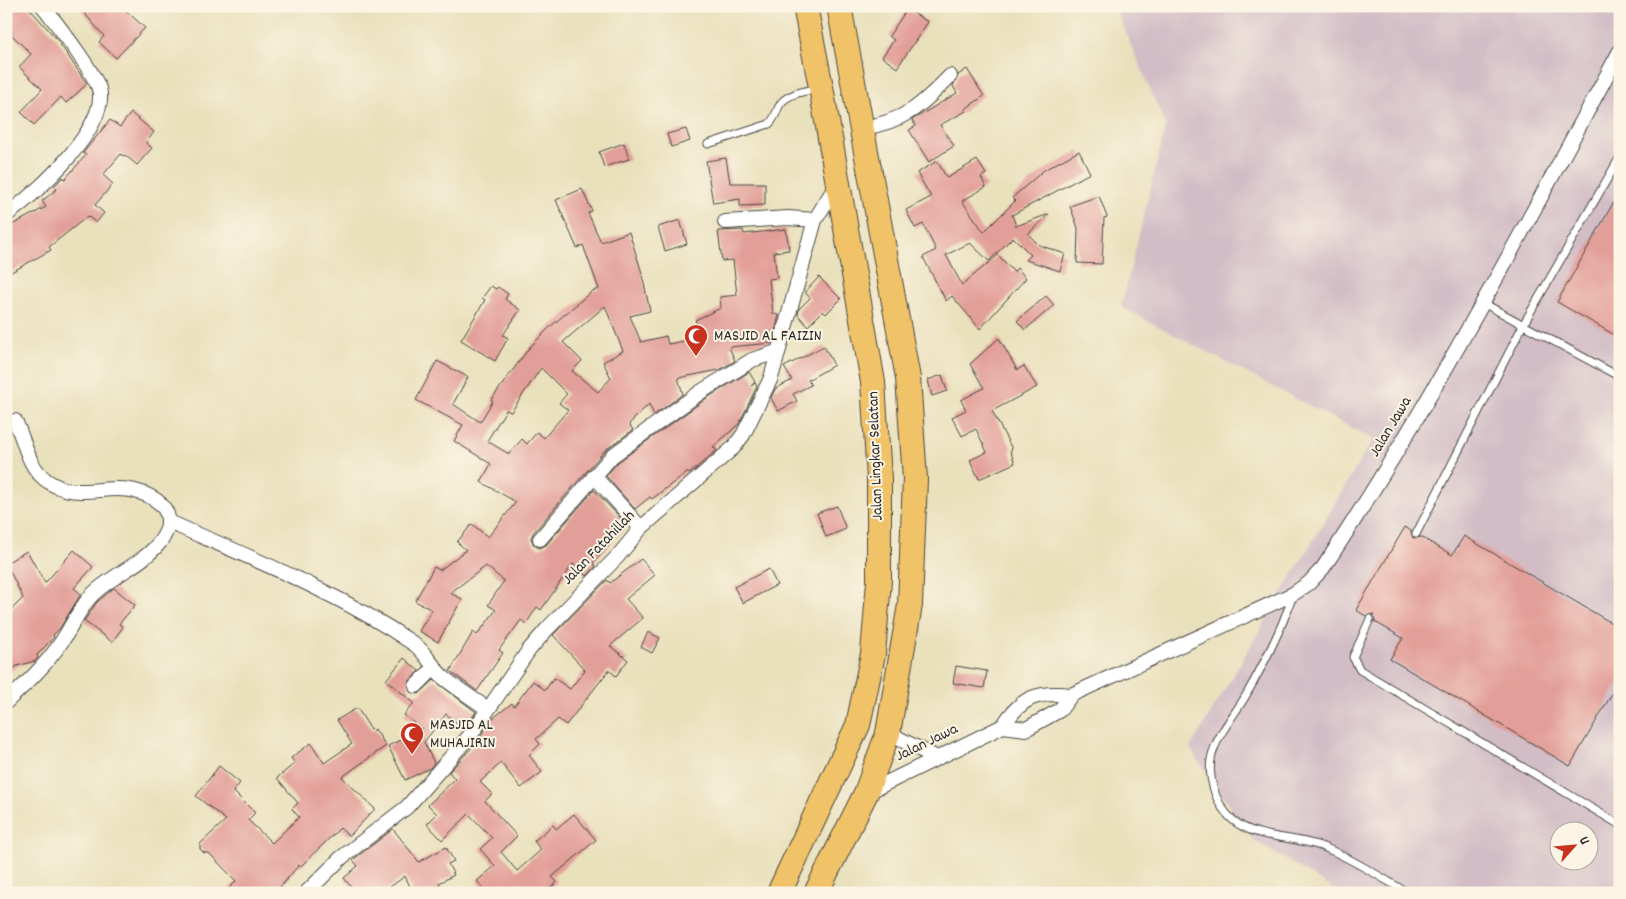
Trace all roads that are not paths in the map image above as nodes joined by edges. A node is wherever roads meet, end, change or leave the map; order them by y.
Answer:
1 (43, 6) edge
2 (805, 6) edge
3 (839, 6) edge
4 (1620, 51) edge
5 (950, 76) dead end
6 (821, 87) junction
7 (862, 128) junction
8 (708, 144) dead end
9 (1620, 157) edge
10 (838, 182) junction
11 (6, 215) edge
12 (815, 220) junction
13 (725, 222) dead end
14 (1483, 303) junction
15 (1523, 325) junction
16 (777, 352) junction
17 (1620, 377) edge
18 (15, 421) dead end
19 (594, 476) junction
20 (169, 522) junction
21 (641, 528) junction
22 (1416, 534) dead end
23 (540, 539) dead end
24 (1293, 594) junction
25 (1370, 619) dead end
26 (873, 654) junction
27 (902, 654) junction
28 (435, 667) junction
29 (416, 686) dead end
30 (1071, 695) junction
31 (6, 702) edge
32 (488, 709) junction
33 (1003, 726) junction
34 (888, 733) junction
35 (937, 758) junction
36 (866, 792) junction
37 (1620, 826) edge
38 (306, 893) edge
39 (780, 893) edge
40 (816, 893) edge
41 (1408, 893) edge

1 - 11 street
2 - 6 highway, Jalan Lingkar Selatan
3 - 7 highway
4 - 14 street, Jalan Jawa
5 - 7 street
6 - 8 lane
6 - 10 highway, Jalan Lingkar Selatan
7 - 27 highway
9 - 15 lane
10 - 12 street, Jalan Fatahillah
10 - 26 highway, Jalan Lingkar Selatan
12 - 13 street
12 - 16 street, Jalan Fatahillah
14 - 15 lane
14 - 24 street, Jalan Jawa
15 - 17 lane
15 - 22 lane
16 - 19 street
16 - 21 street, Jalan Fatahillah
18 - 20 street
19 - 21 street
19 - 23 street
20 - 28 street
20 - 31 street
21 - 32 street, Jalan Fatahillah
24 - 30 street, Jalan Jawa
24 - 41 lane
25 - 37 lane
26 - 27 highway
26 - 39 highway, Jalan Lingkar Selatan
27 - 34 highway
28 - 29 street
28 - 32 street
30 - 33 street, Jalan Jawa
30 - 33 street, Jalan Jawa
32 - 38 street, Jalan Fatahillah
33 - 35 street, Jalan Jawa
34 - 35 street
34 - 36 highway
35 - 36 street, Jalan Jawa
36 - 40 highway

